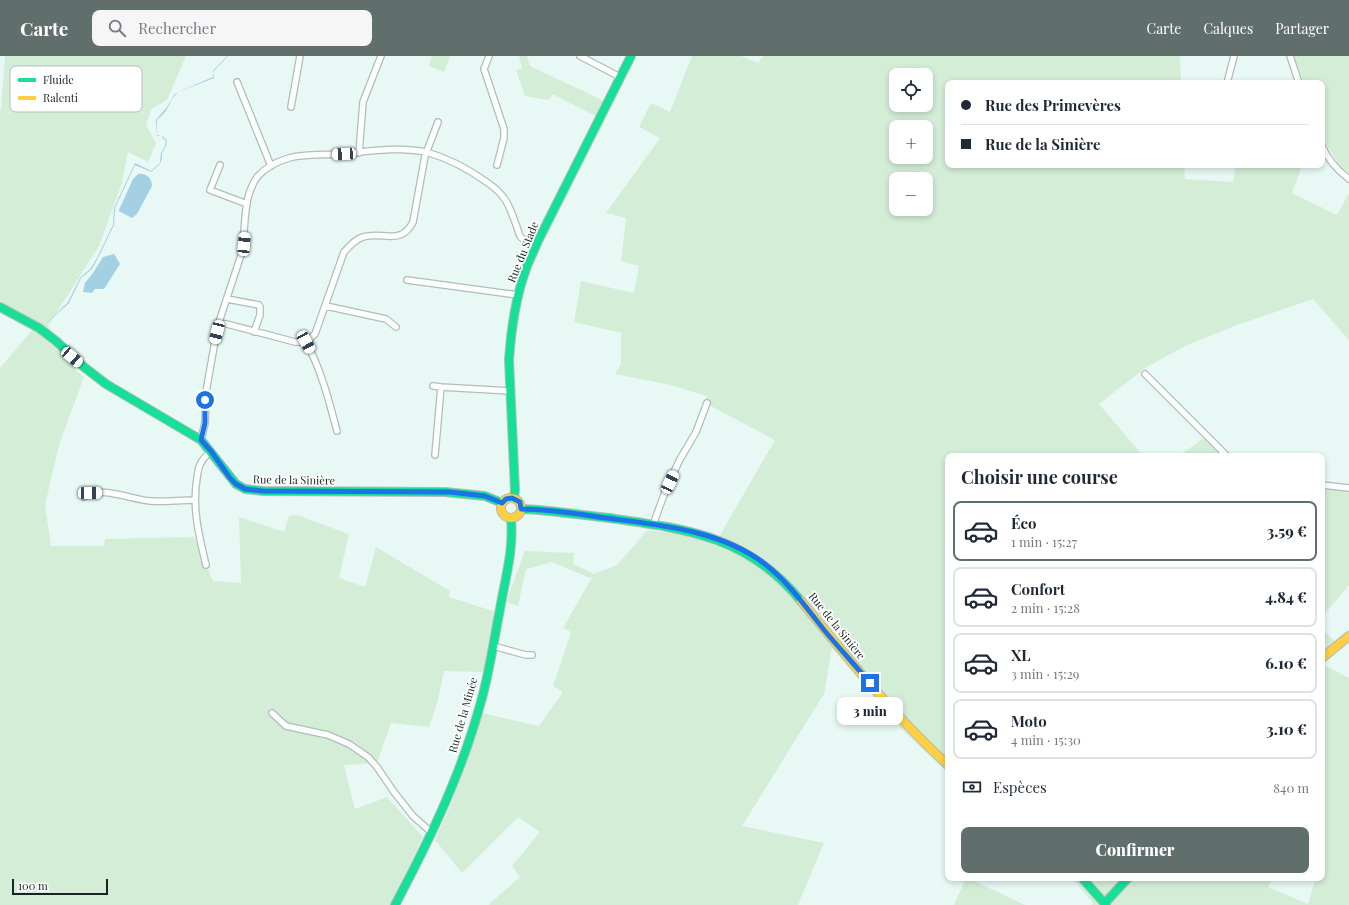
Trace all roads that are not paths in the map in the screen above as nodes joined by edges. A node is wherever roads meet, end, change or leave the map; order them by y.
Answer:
1 (300, 56) edge
2 (382, 56) edge
3 (489, 56) edge
4 (580, 56) edge
5 (631, 56) edge
6 (1234, 56) edge
7 (1290, 56) edge
8 (620, 77) junction
9 (1228, 80) edge
10 (1298, 80) edge
11 (237, 82) dead end
12 (291, 106) dead end
13 (438, 122) dead end
14 (426, 152) junction
15 (359, 153) junction
16 (1325, 153) edge
17 (220, 165) dead end
18 (496, 165) dead end
19 (271, 166) junction
20 (1349, 179) edge
21 (247, 204) junction
22 (535, 246) junction
23 (408, 280) dead end
24 (518, 295) junction
25 (227, 298) junction
26 (326, 306) junction
27 (0, 307) edge
28 (219, 322) junction
29 (396, 327) dead end
30 (254, 332) junction
31 (306, 342) junction
32 (1145, 374) dead end
33 (433, 386) dead end
34 (441, 387) junction
35 (510, 391) junction
36 (707, 403) dead end
37 (337, 431) dead end
38 (201, 440) junction
39 (211, 451) junction
40 (1223, 453) edge
41 (435, 454) dead end
42 (1325, 485) edge
43 (1349, 488) edge
44 (84, 497) dead end
45 (514, 498) junction
46 (195, 500) junction
47 (502, 503) junction
48 (521, 509) junction
49 (511, 519) junction
50 (653, 524) junction
51 (206, 565) dead end
52 (1349, 636) edge
53 (493, 646) junction
54 (532, 655) dead end
55 (1325, 656) edge
56 (272, 713) dead end
57 (945, 762) edge
58 (432, 833) junction
59 (1085, 881) edge
60 (1125, 881) edge
61 (1106, 904) edge
62 (395, 905) edge

1 - 12 street
2 - 15 street
3 - 18 street
4 - 8 street
5 - 8 street, Rue du Stade
6 - 9 street
7 - 10 street
8 - 22 street, Rue du Stade
11 - 19 street
13 - 14 street
14 - 15 street
14 - 22 street
14 - 26 street
15 - 19 street
16 - 20 street
17 - 21 street
19 - 21 street
21 - 25 street
22 - 24 street, Rue du Stade
23 - 24 street
24 - 35 street, Rue du Stade
25 - 28 street
25 - 30 street
26 - 29 street
26 - 31 street
27 - 38 street, Rue de la Sinière
28 - 30 street
28 - 38 street
30 - 31 street
31 - 37 street
32 - 40 street
33 - 34 street
34 - 35 street
34 - 41 street
35 - 45 street, Rue du Stade
36 - 50 street
38 - 39 street, Rue de la Sinière
39 - 46 street
39 - 47 street, Rue de la Sinière
42 - 43 street
44 - 46 street
45 - 47 street
45 - 48 street
46 - 51 street
47 - 49 street
48 - 49 street
48 - 50 street, Rue de la Sinière
49 - 53 street, Rue de la Minée
50 - 57 street, Rue de la Sinière
52 - 55 street
53 - 54 street
53 - 58 street, Rue de la Minée
56 - 58 street
58 - 62 street, Rue de la Minée
59 - 61 street
60 - 61 street

